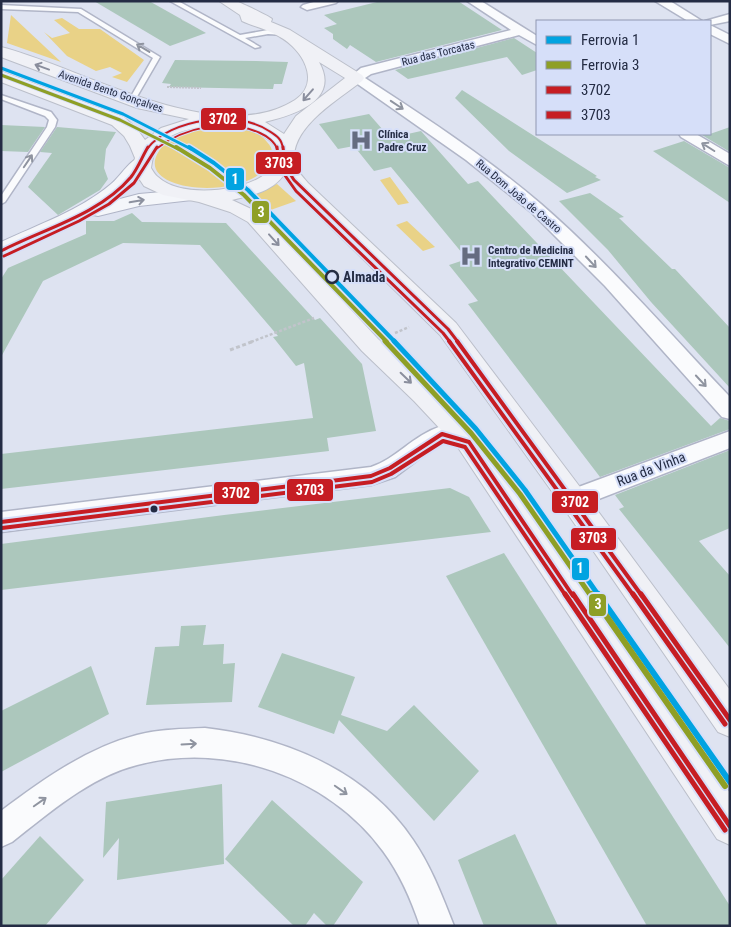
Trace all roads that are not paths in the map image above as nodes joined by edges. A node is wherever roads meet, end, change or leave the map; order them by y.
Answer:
1 (173, 1) edge
2 (226, 1) edge
3 (332, 1) edge
4 (473, 1) edge
5 (661, 1) edge
6 (1, 7) edge
7 (307, 7) dead end
8 (730, 18) edge
9 (694, 20) edge
10 (711, 22) edge
11 (711, 30) edge
12 (521, 32) junction
13 (284, 33) junction
14 (239, 37) junction
15 (536, 40) edge
16 (730, 40) edge
17 (257, 47) dead end
18 (1, 52) edge
19 (1, 76) edge
20 (356, 78) junction
21 (136, 93) junction
22 (1, 97) edge
23 (227, 121) junction
24 (688, 135) edge
25 (285, 156) junction
26 (142, 159) junction
27 (730, 161) edge
28 (195, 196) junction
29 (1, 202) edge
30 (73, 218) junction
31 (3, 248) edge
32 (730, 411) edge
33 (730, 439) edge
34 (469, 442) junction
35 (573, 499) junction
36 (1, 522) edge
37 (730, 720) edge
38 (730, 826) edge
39 (1, 832) edge
40 (437, 926) edge

1 - 14 lane
2 - 13 main road, Rua Dom João de Castro
3 - 7 street
4 - 12 street
5 - 9 street
21 -> 6 lane
8 - 10 street
11 - 16 street
12 - 15 street
12 - 20 street, Rua das Torcatas
13 - 14 lane
13 - 20 main road, Rua Dom João de Castro
13 -> 23 main road
14 - 17 lane
21 -> 18 main road, Avenida Bento Gonçalves
19 - 26 main road, Avenida Bento Gonçalves
20 - 25 main road
20 -> 32 street, Rua Dom João de Castro
21 - 23 main road, Avenida Bento Gonçalves
29 -> 22 lane
23 - 25 main road
23 - 26 main road
27 -> 24 street
25 - 28 main road
25 - 35 main road
26 - 28 main road, Avenida Bento Gonçalves
26 - 30 street
30 -> 28 street
28 -> 34 main road, Avenida Bento Gonçalves
30 - 31 street
33 - 35 street, Rua da Vinha
34 - 36 street
34 - 38 main road, Avenida Bento Gonçalves
35 - 37 main road
39 -> 40 street

